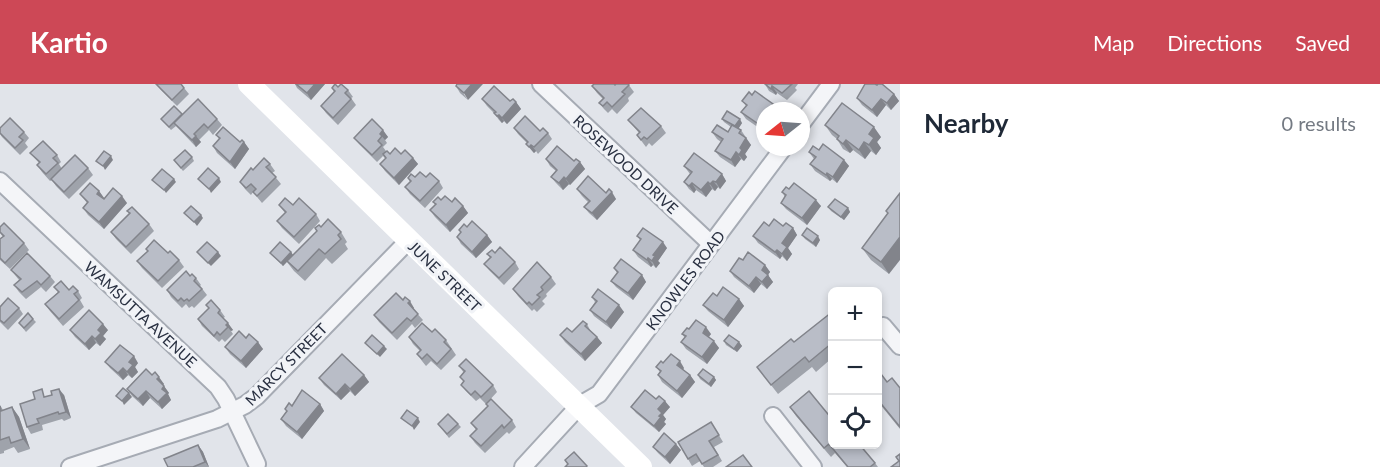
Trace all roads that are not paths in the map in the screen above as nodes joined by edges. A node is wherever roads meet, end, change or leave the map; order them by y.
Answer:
1 (249, 84) edge
2 (540, 84) edge
3 (831, 84) edge
4 (810, 112) edge
5 (777, 156) edge
6 (0, 181) edge
7 (408, 241) junction
8 (711, 244) junction
9 (883, 326) dead end
10 (900, 346) edge
11 (580, 405) junction
12 (231, 413) junction
13 (773, 416) dead end
14 (257, 464) dead end
15 (70, 467) edge
16 (523, 467) edge
17 (641, 467) edge
18 (813, 467) edge

1 - 7 street, JUNE STREET
2 - 8 street, ROSEWOOD DRIVE
3 - 4 street
5 - 8 street, KNOWLES ROAD
6 - 12 street, WAMSUTTA AVENUE
7 - 11 street, JUNE STREET
7 - 12 street, MARCY STREET
8 - 11 street, KNOWLES ROAD
9 - 10 street
11 - 16 street, KNOWLES ROAD
11 - 17 street, JUNE STREET
12 - 14 street, WAMSUTTA AVENUE
12 - 15 street, MARCY STREET
13 - 18 street

